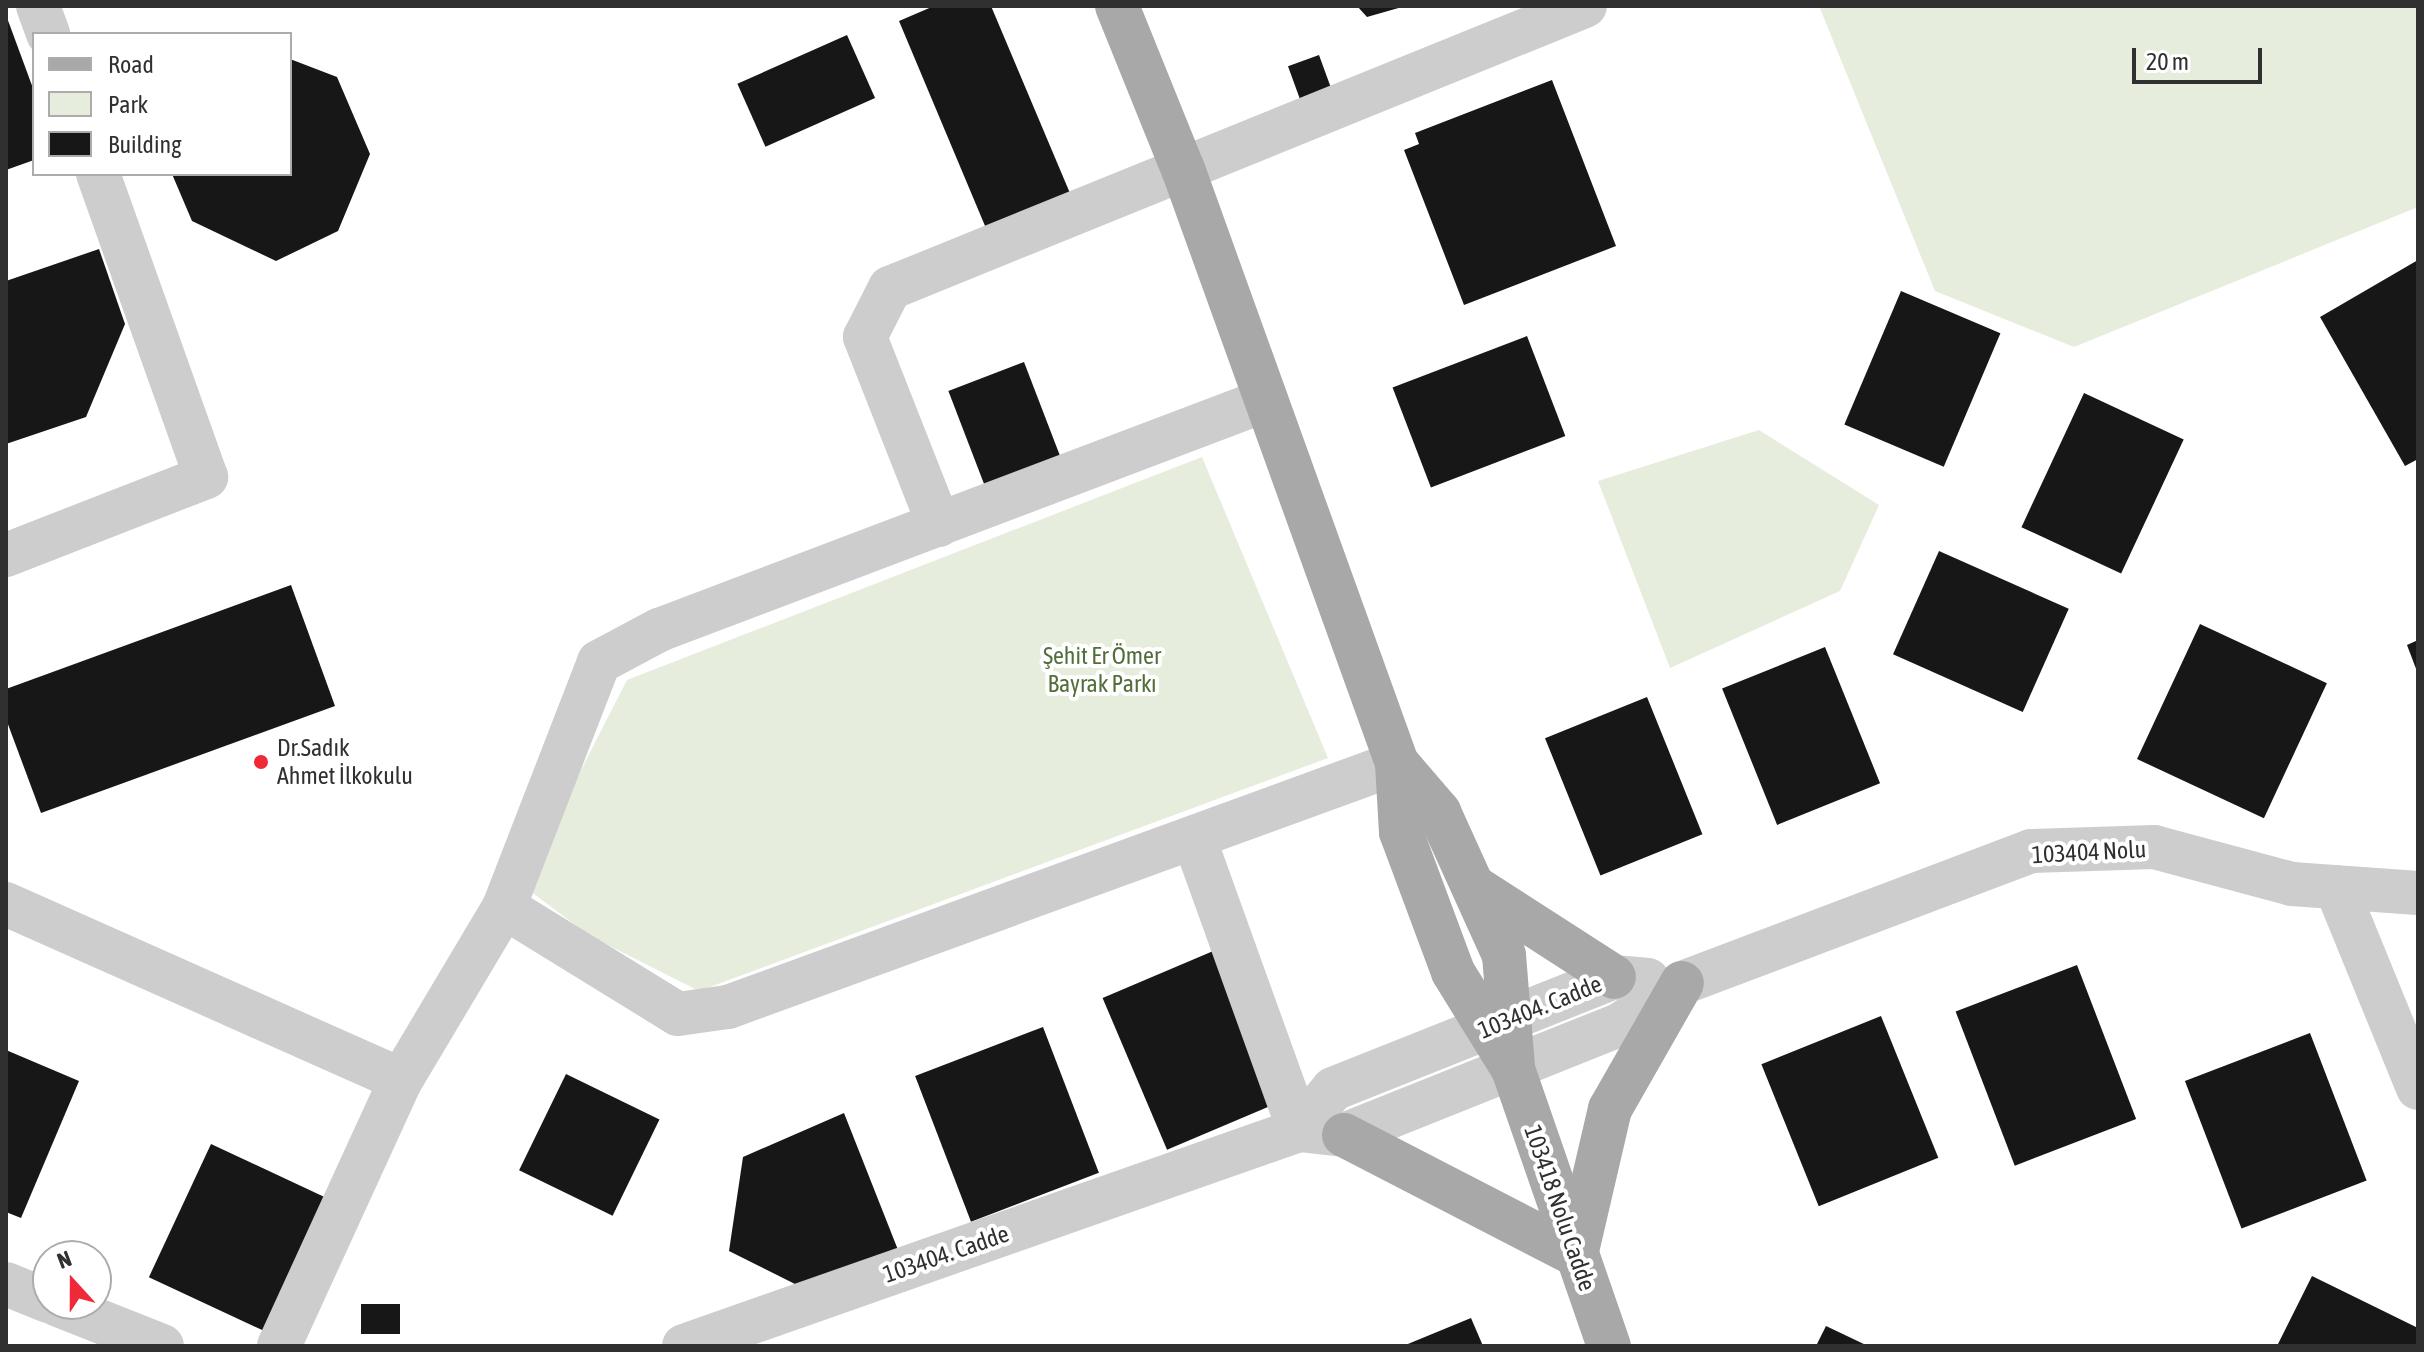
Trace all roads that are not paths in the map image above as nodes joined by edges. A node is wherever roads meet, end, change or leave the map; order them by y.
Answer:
1 (38, 6) edge
2 (1117, 6) edge
3 (1585, 6) edge
4 (47, 32) edge
5 (1183, 169) junction
6 (99, 176) edge
7 (1266, 400) junction
8 (939, 525) junction
9 (6, 555) edge
10 (1397, 763) junction
11 (1194, 838) junction
12 (2336, 887) junction
13 (1476, 888) junction
14 (2418, 893) edge
15 (6, 904) edge
16 (504, 907) junction
17 (1614, 977) junction
18 (1682, 983) junction
19 (1499, 1025) junction
20 (1513, 1069) junction
21 (401, 1080) junction
22 (2418, 1088) edge
23 (1299, 1130) junction
24 (1344, 1135) junction
25 (1576, 1255) junction
26 (6, 1284) edge
27 (32, 1295) edge
28 (96, 1320) edge
29 (162, 1346) edge
30 (279, 1346) edge
31 (684, 1346) edge
32 (1609, 1346) edge

1 - 4 street
2 - 5 main road
3 - 5 street
5 - 7 main road
5 - 8 street
6 - 9 street
7 - 8 street
7 - 10 main road
8 - 16 street
10 - 11 street
10 - 13 main road, 103418 Nolu Cadde
10 - 19 main road, 103418 Nolu Cadde
11 - 16 street
11 - 23 street
12 - 14 street, 103404 Nolu
12 - 18 street, 103404 Nolu
12 - 22 street
13 - 17 main road
13 - 19 main road, 103418 Nolu Cadde
15 - 21 street
16 - 21 street
17 - 18 street, 103404. Cadde
17 - 19 street, 103404. Cadde
18 - 20 street, 103404. Cadde
18 - 25 main road
19 - 20 main road, 103418 Nolu Cadde
19 - 23 street, 103404. Cadde
20 - 24 street, 103404. Cadde
20 - 25 main road, 103418 Nolu Cadde
21 - 30 street
23 - 24 street, 103404. Cadde
23 - 31 street, 103404. Cadde
24 - 25 main road
25 - 32 main road, 103418 Nolu Cadde
26 - 27 street
28 - 29 street

